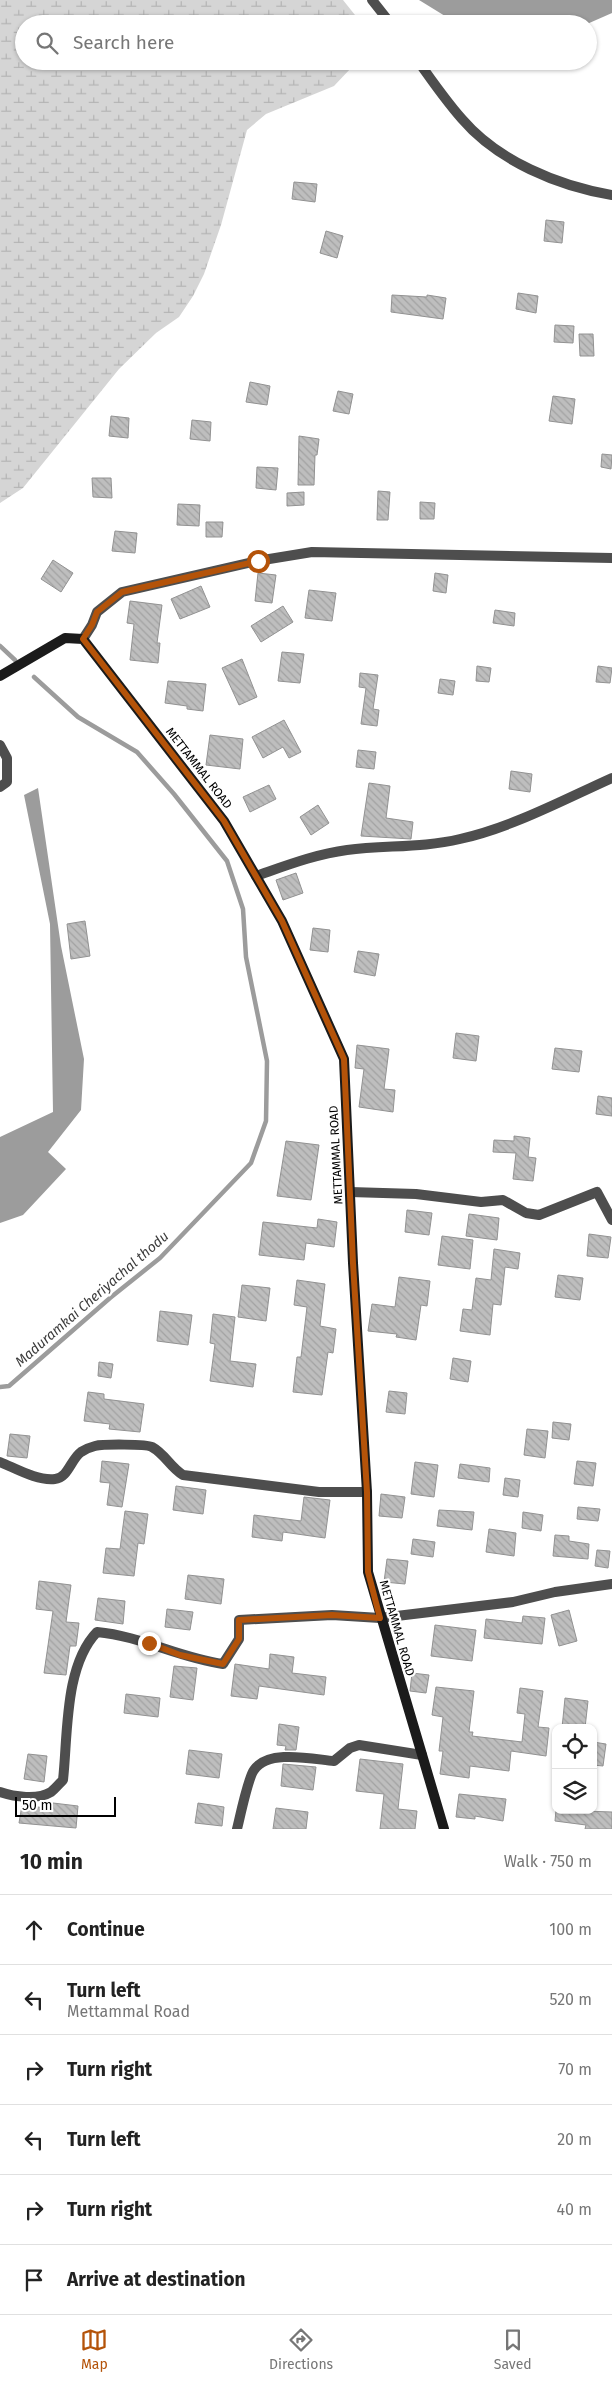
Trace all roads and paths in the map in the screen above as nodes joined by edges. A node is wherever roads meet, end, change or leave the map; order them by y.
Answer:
1 (372, 0) edge
2 (384, 15) edge
3 (425, 70) edge
4 (612, 195) edge
5 (612, 558) edge
6 (83, 639) junction
7 (4, 673) edge
8 (0, 745) edge
9 (612, 778) edge
10 (0, 787) edge
11 (256, 876) junction
12 (350, 1192) junction
13 (612, 1220) edge
14 (0, 1462) edge
15 (367, 1492) junction
16 (612, 1584) edge
17 (380, 1618) junction
18 (422, 1755) junction
19 (0, 1792) edge
20 (237, 1829) edge
21 (444, 1829) edge

1 - 2 street
3 - 4 street
5 - 6 street
6 - 7 main road
6 - 11 main road, METTAMMAL ROAD
8 - 10 street
9 - 11 street
11 - 12 main road, METTAMMAL ROAD
12 - 13 street
12 - 15 main road, METTAMMAL ROAD
14 - 15 street
15 - 17 main road, METTAMMAL ROAD
16 - 17 street
17 - 18 main road, METTAMMAL ROAD
17 - 19 street
18 - 20 street
18 - 21 main road, METTAMMAL ROAD

